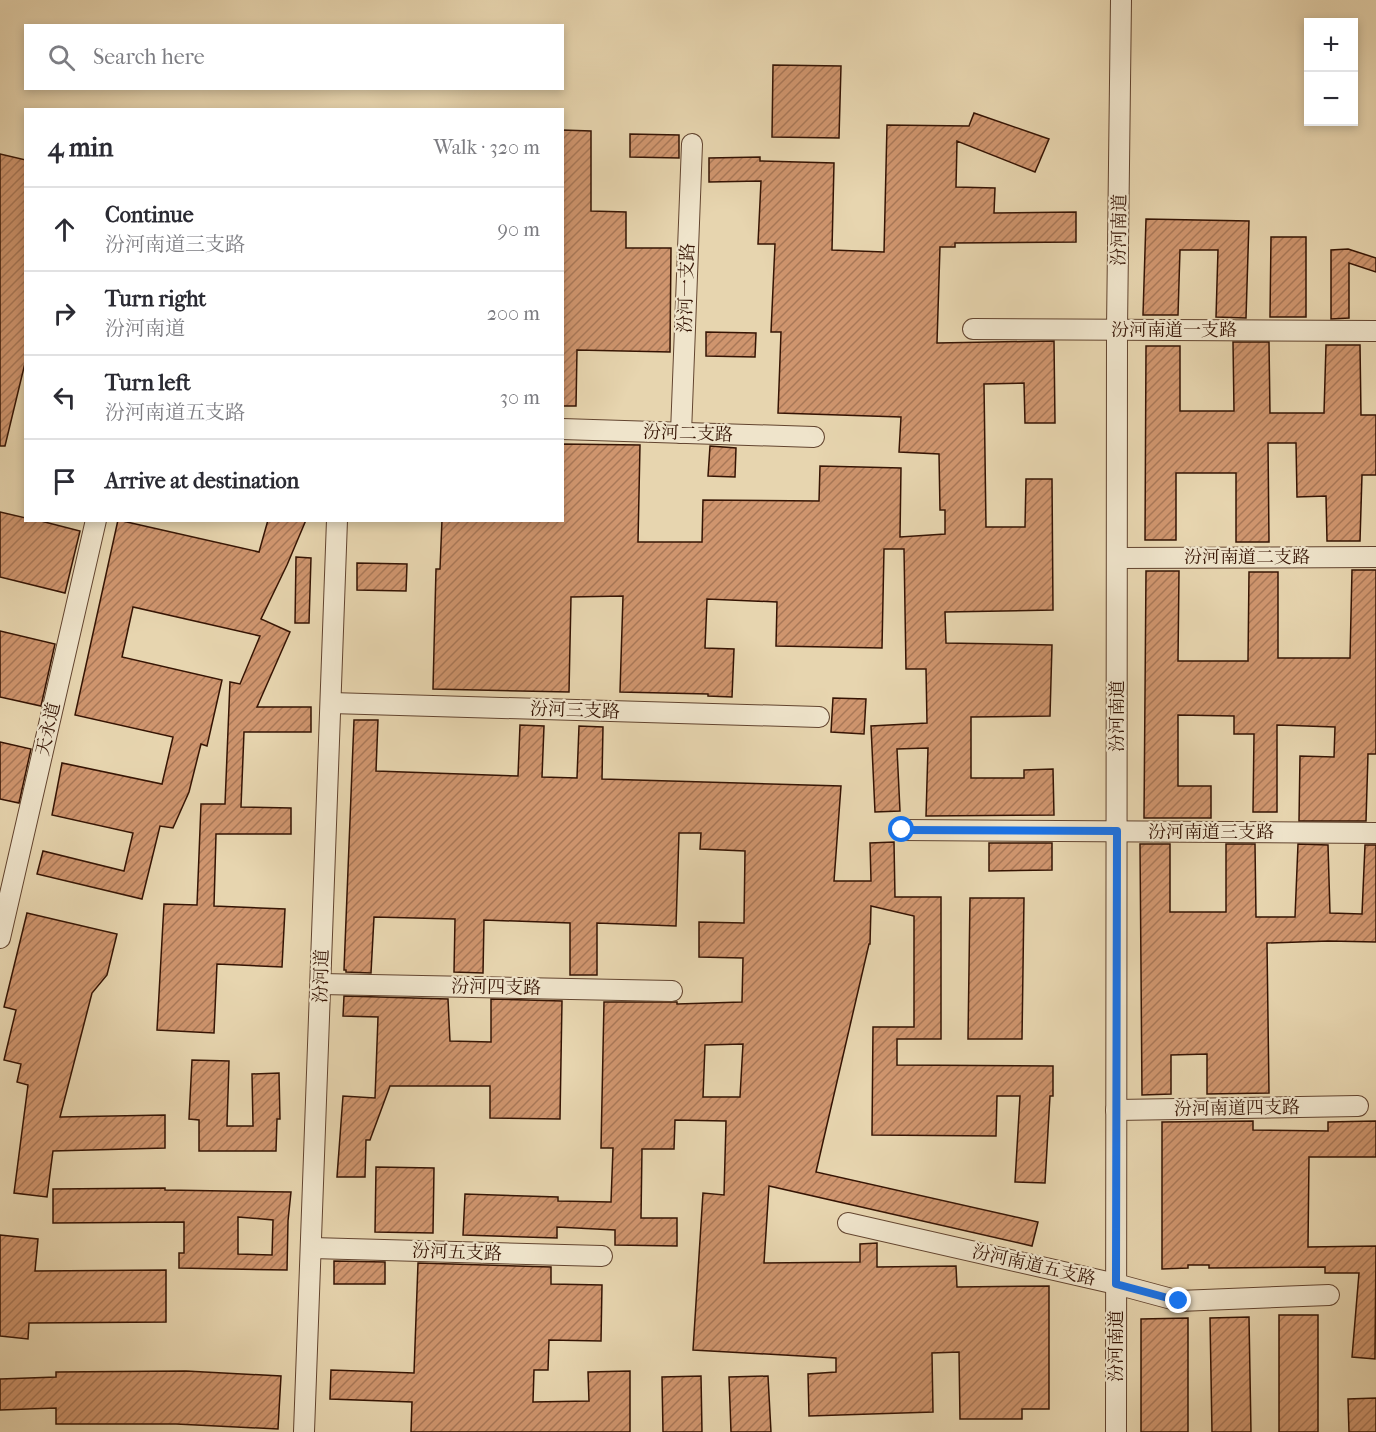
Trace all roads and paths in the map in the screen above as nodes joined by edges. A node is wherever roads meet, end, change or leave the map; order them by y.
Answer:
1 (1121, 0) edge
2 (692, 144) dead end
3 (973, 329) dead end
4 (1117, 329) junction
5 (1376, 331) edge
6 (564, 429) edge
7 (681, 433) junction
8 (814, 437) dead end
9 (96, 522) edge
10 (337, 522) edge
11 (1376, 557) edge
12 (1117, 558) junction
13 (331, 703) junction
14 (819, 717) dead end
15 (902, 830) dead end
16 (1117, 831) junction
17 (1376, 833) edge
18 (0, 938) edge
19 (321, 984) junction
20 (672, 991) dead end
21 (1358, 1106) dead end
22 (1116, 1110) junction
23 (848, 1223) dead end
24 (312, 1248) junction
25 (602, 1256) dead end
26 (1116, 1284) junction
27 (1329, 1295) dead end
28 (304, 1432) edge
29 (1116, 1432) edge

1 - 4 street, 汾河南道
2 - 7 street, 汾河一支路
3 - 4 street, 汾河南道一支路
4 - 5 street, 汾河南道一支路
4 - 12 street, 汾河南道
6 - 7 street, 汾河二支路
7 - 8 street, 汾河二支路
9 - 18 street, 天永道
10 - 13 street, 汾河道
11 - 12 street, 汾河南道二支路
12 - 16 street, 汾河南道
13 - 14 street, 汾河三支路
13 - 19 street, 汾河道
15 - 16 street, 汾河南道三支路
16 - 17 street, 汾河南道三支路
16 - 22 street, 汾河南道
19 - 20 street, 汾河四支路
19 - 24 street, 汾河道
21 - 22 street, 汾河南道四支路
22 - 26 street, 汾河南道
23 - 26 street, 汾河南道五支路
24 - 25 street, 汾河五支路
24 - 28 street, 汾河道
26 - 27 street, 汾河南道五支路
26 - 29 street, 汾河南道

